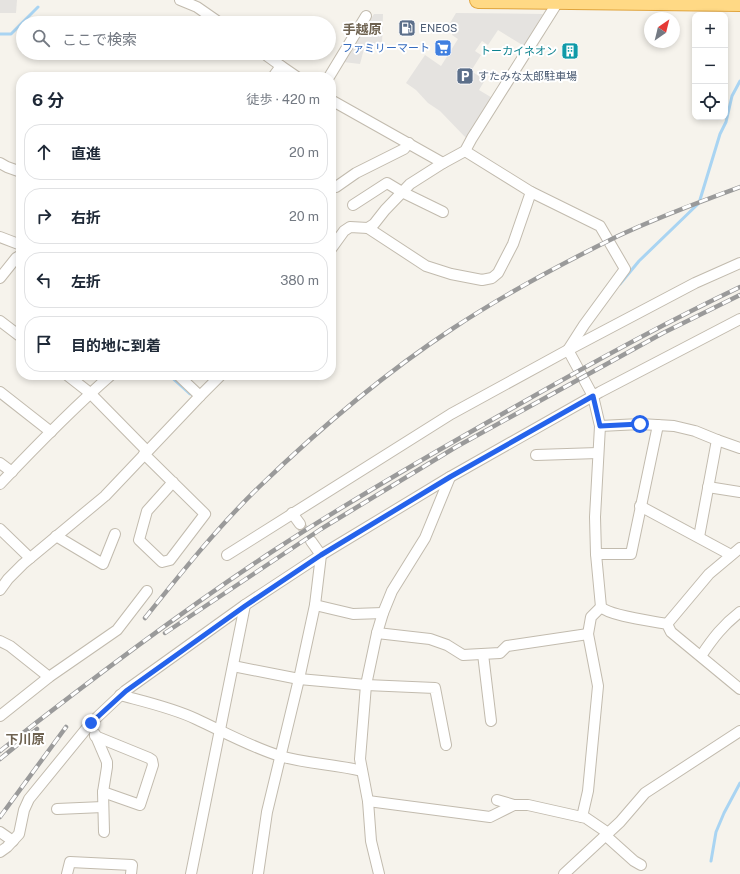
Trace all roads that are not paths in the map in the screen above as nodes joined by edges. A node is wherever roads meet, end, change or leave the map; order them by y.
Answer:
1 (180, 0) edge
2 (478, 0) edge
3 (559, 1) edge
4 (740, 3) edge
5 (210, 16) edge
6 (366, 16) dead end
7 (273, 60) edge
8 (281, 66) junction
9 (277, 72) edge
10 (290, 72) edge
11 (332, 72) edge
12 (336, 103) edge
13 (409, 143) junction
14 (465, 151) junction
15 (443, 162) junction
16 (0, 163) edge
17 (16, 170) edge
18 (336, 186) dead end
19 (402, 192) junction
20 (531, 192) junction
21 (353, 205) dead end
22 (443, 212) dead end
23 (368, 228) junction
24 (0, 237) edge
25 (336, 240) edge
26 (16, 243) edge
27 (16, 258) edge
28 (740, 263) edge
29 (0, 278) edge
30 (740, 319) edge
31 (0, 321) edge
32 (16, 333) edge
33 (568, 350) junction
34 (73, 380) edge
35 (105, 380) edge
36 (183, 380) edge
37 (217, 380) edge
38 (0, 392) edge
39 (90, 394) junction
40 (200, 396) junction
41 (593, 396) junction
42 (658, 425) junction
43 (600, 426) junction
44 (51, 432) junction
45 (717, 440) junction
46 (740, 448) edge
47 (145, 453) junction
48 (598, 453) junction
49 (536, 456) dead end
50 (0, 463) edge
51 (12, 472) junction
52 (450, 477) junction
53 (173, 482) junction
54 (0, 484) edge
55 (708, 487) junction
56 (740, 492) edge
57 (640, 506) junction
58 (292, 513) junction
59 (300, 524) tunnel mouth
60 (0, 529) edge
61 (115, 534) dead end
62 (56, 536) junction
63 (699, 537) junction
64 (312, 541) tunnel mouth
65 (740, 548) edge
66 (596, 554) junction
67 (226, 555) dead end
68 (321, 555) junction
69 (731, 555) junction
70 (30, 558) junction
71 (0, 590) edge
72 (147, 591) dead end
73 (315, 605) junction
74 (245, 606) junction
75 (601, 607) junction
76 (740, 612) edge
77 (382, 613) junction
78 (667, 624) junction
79 (377, 633) junction
80 (588, 634) junction
81 (0, 642) edge
82 (483, 654) junction
83 (701, 656) junction
84 (233, 666) junction
85 (49, 677) junction
86 (300, 679) junction
87 (366, 685) junction
88 (740, 690) edge
89 (120, 695) junction
90 (0, 716) edge
91 (491, 721) dead end
92 (91, 723) junction
93 (220, 731) junction
94 (740, 731) edge
95 (95, 736) junction
96 (446, 745) dead end
97 (281, 756) junction
98 (362, 771) junction
99 (103, 792) junction
100 (497, 800) dead end
101 (368, 801) junction
102 (514, 806) junction
103 (103, 807) junction
104 (57, 809) dead end
105 (582, 817) junction
106 (0, 832) edge
107 (104, 832) dead end
108 (606, 834) junction
109 (14, 841) junction
110 (0, 852) edge
111 (641, 865) dead end
112 (67, 874) edge
113 (131, 874) edge
114 (191, 874) edge
115 (258, 874) edge
116 (378, 874) edge
117 (564, 874) edge

1 - 5 street
2 - 3 highway
3 - 4 highway
3 - 14 street
6 - 11 street
7 - 8 street
8 - 9 street
8 - 10 street
12 - 13 street
13 - 15 street
13 - 18 street
14 - 15 street
14 - 20 street
15 - 19 street
16 - 17 street
19 - 21 street
19 - 22 street
19 - 23 street
20 - 23 street
20 - 33 street
23 - 25 street
24 - 26 street
27 - 29 street
28 - 33 street
30 - 41 street
31 - 32 street
33 - 41 street
33 - 58 street
34 - 39 street
35 - 39 street
36 - 40 street
37 - 40 street
38 - 44 street
39 - 44 street
39 - 47 street
40 - 47 street
41 - 43 street
41 - 52 street
42 - 43 street
42 - 45 street
42 - 57 street
43 - 48 street
44 - 51 street
45 - 46 street
45 - 55 street
47 - 53 street
47 - 62 street
48 - 49 street
48 - 66 street
50 - 51 street
51 - 54 street
52 - 68 street
52 - 77 street
53 - 53 street
55 - 56 street
55 - 63 street
57 - 63 street
57 - 66 street
58 - 59 street
58 - 67 street
60 - 70 street
61 - 62 street
62 - 70 street
63 - 69 street
64 - 68 street
65 - 69 street
66 - 75 street
68 - 73 street
68 - 74 street
69 - 78 street
70 - 71 street
72 - 85 street
73 - 77 street
73 - 86 street
74 - 84 street
74 - 89 street
75 - 78 street
75 - 80 street
76 - 83 street
77 - 79 street
78 - 83 street
79 - 82 street
79 - 87 street
80 - 82 street
80 - 105 street
81 - 85 street
82 - 91 street
83 - 88 street
84 - 86 street
84 - 93 street
85 - 90 street
86 - 87 street
86 - 97 street
87 - 96 street
87 - 98 street
89 - 92 street
89 - 93 street
92 - 95 street
92 - 109 street
93 - 97 street
93 - 114 street
94 - 108 street
95 - 99 street
95 - 99 street
97 - 98 street
97 - 115 street
98 - 101 street
99 - 103 street
100 - 102 street
101 - 102 street
101 - 116 street
102 - 105 street
103 - 104 street
103 - 107 street
105 - 108 street
106 - 109 street
108 - 111 street
108 - 117 street
109 - 110 street
112 - 113 street

